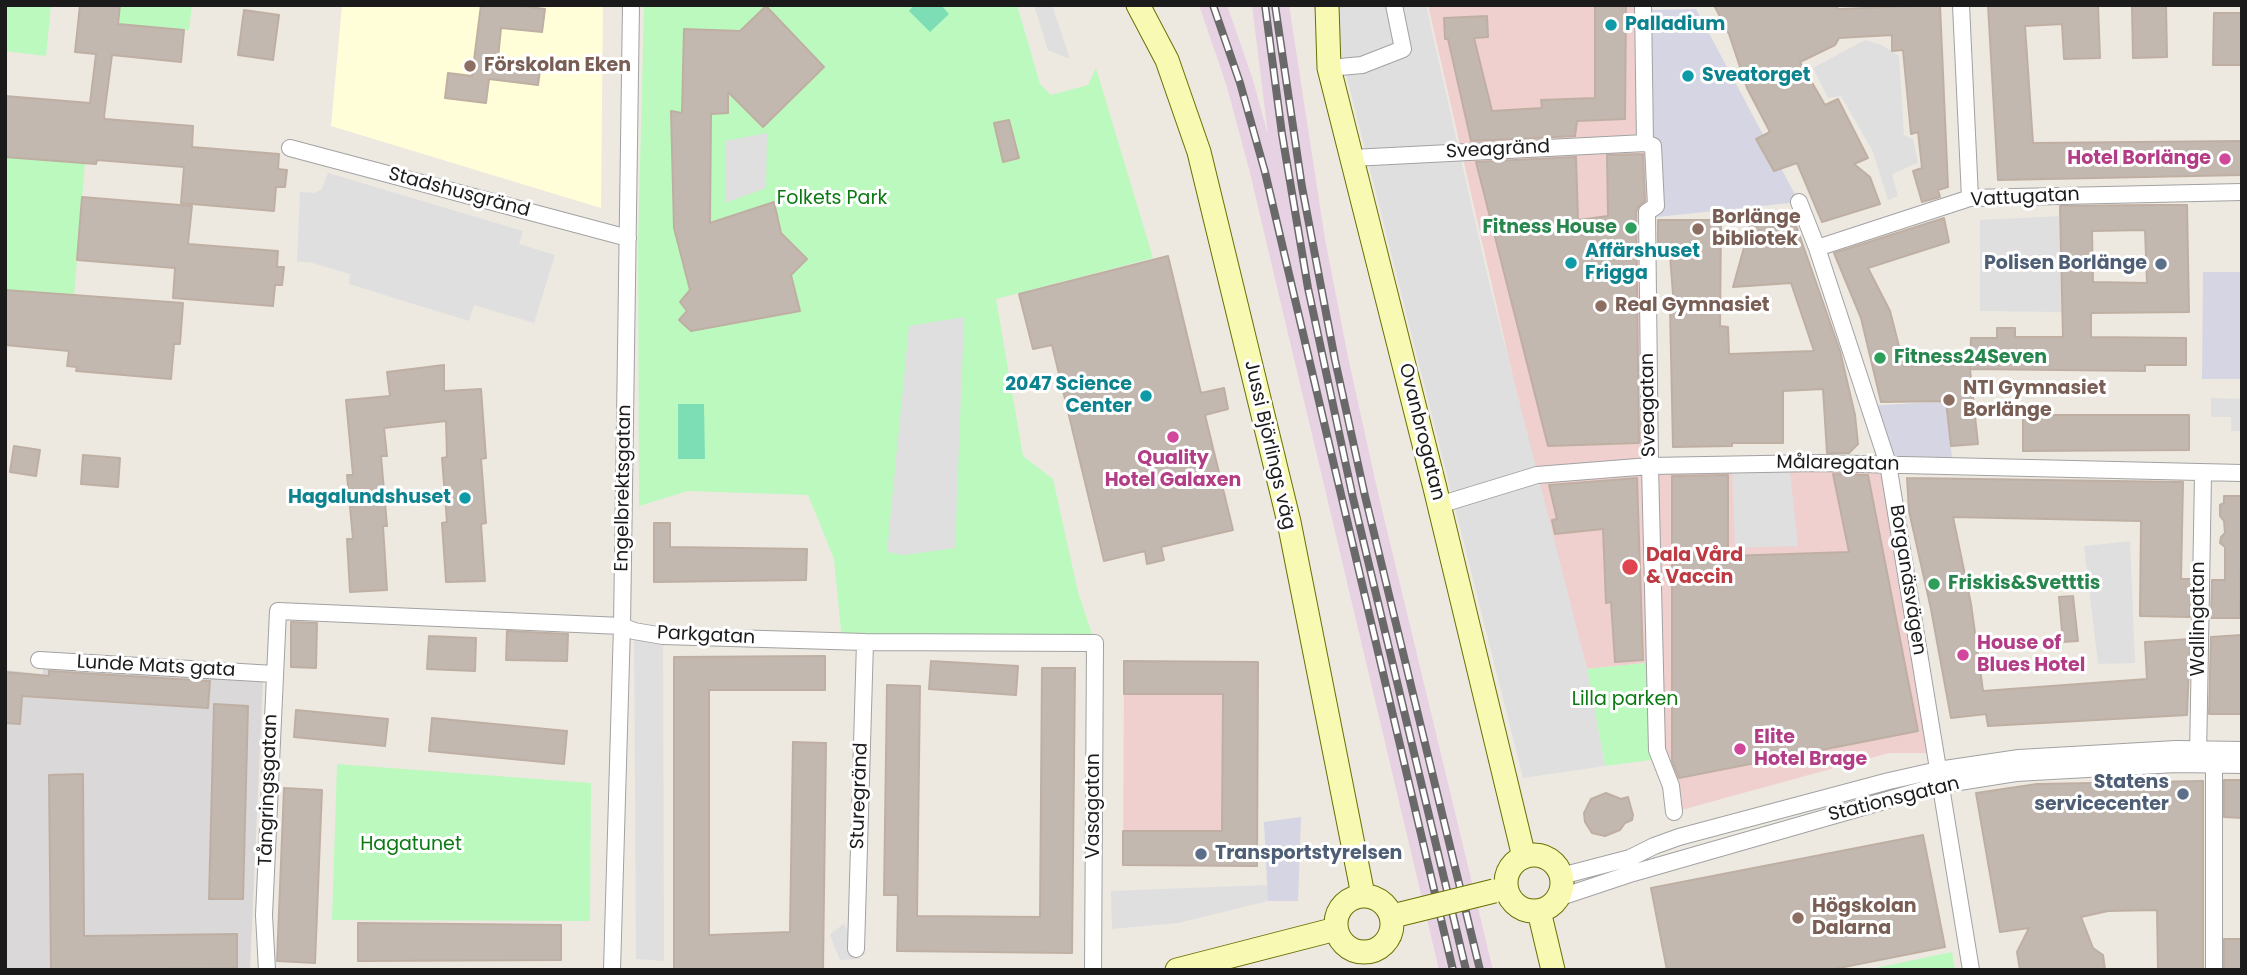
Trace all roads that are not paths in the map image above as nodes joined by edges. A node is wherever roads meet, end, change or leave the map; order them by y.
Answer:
1 (631, 5) edge
2 (1138, 5) edge
3 (1327, 5) edge
4 (1394, 5) edge
5 (1643, 5) edge
6 (1961, 5) edge
7 (1329, 68) junction
8 (1645, 143) junction
9 (290, 148) dead end
10 (1352, 158) junction
11 (2242, 192) edge
12 (1970, 198) junction
13 (1798, 202) dead end
14 (628, 238) junction
15 (1816, 248) junction
16 (1888, 464) junction
17 (1650, 466) junction
18 (2242, 473) edge
19 (2203, 474) junction
20 (1439, 505) junction
21 (278, 611) joint
22 (622, 626) junction
23 (865, 642) junction
24 (1095, 643) joint
25 (39, 660) dead end
26 (274, 674) junction
27 (2242, 750) edge
28 (2206, 757) junction
29 (2242, 765) edge
30 (1939, 777) junction
31 (1674, 812) dead end
32 (1524, 857) junction
33 (1500, 890) junction
34 (1363, 895) junction
35 (1553, 895) junction
36 (1396, 915) junction
37 (1336, 929) junction
38 (856, 949) dead end
39 (1376, 960) edge
40 (267, 970) edge
41 (611, 970) edge
42 (1093, 970) edge
43 (1178, 970) edge
44 (1553, 970) edge
45 (1970, 970) edge
46 (2214, 970) edge

1 - 14 street, Engelbrektsgatan
2 - 34 street, Jussi Björlings väg
3 - 7 street, Ovanbrogatan
4 - 7 street
5 - 8 street, Sveagatan
6 - 12 street
7 - 10 street, Ovanbrogatan
8 - 10 street, Sveagränd
8 - 17 street, Sveagatan
9 - 14 street, Stadshusgränd
10 - 20 street, Ovanbrogatan
11 - 12 street, Vattugatan
12 - 15 street, Vattugatan
13 - 15 street, Borganäsvägen
14 - 22 street, Engelbrektsgatan
15 - 16 street, Borganäsvägen
16 - 17 street, Målaregatan
16 - 19 street, Målaregatan
16 - 30 street, Borganäsvägen
17 - 20 street, Målaregatan
17 - 31 street, Sveagatan
18 - 19 street, Målaregatan
19 - 28 street, Wallingatan
20 - 32 street, Ovanbrogatan
21 - 22 street, Parkgatan
21 - 26 street, Tångringsgatan
22 - 23 street, Parkgatan
22 - 41 street, Engelbrektsgatan
23 - 24 street, Parkgatan
23 - 38 street, Sturegränd
24 - 42 street, Vasagatan
25 - 26 street, Lunde Mats gata
26 - 40 street, Tångringsgatan
27 - 28 street, Stationsgatan
28 - 29 street, Stationsgatan
28 - 30 street, Stationsgatan
28 - 46 street, Wallingatan
30 - 35 street, Stationsgatan
30 - 35 street, Stationsgatan
30 - 45 street, Borganäsvägen
32 - 33 street
32 - 35 street
33 - 35 street
33 - 36 street, bridge
34 - 36 street
34 - 37 street
35 - 44 street
36 - 39 street
37 - 39 street
37 - 43 street

